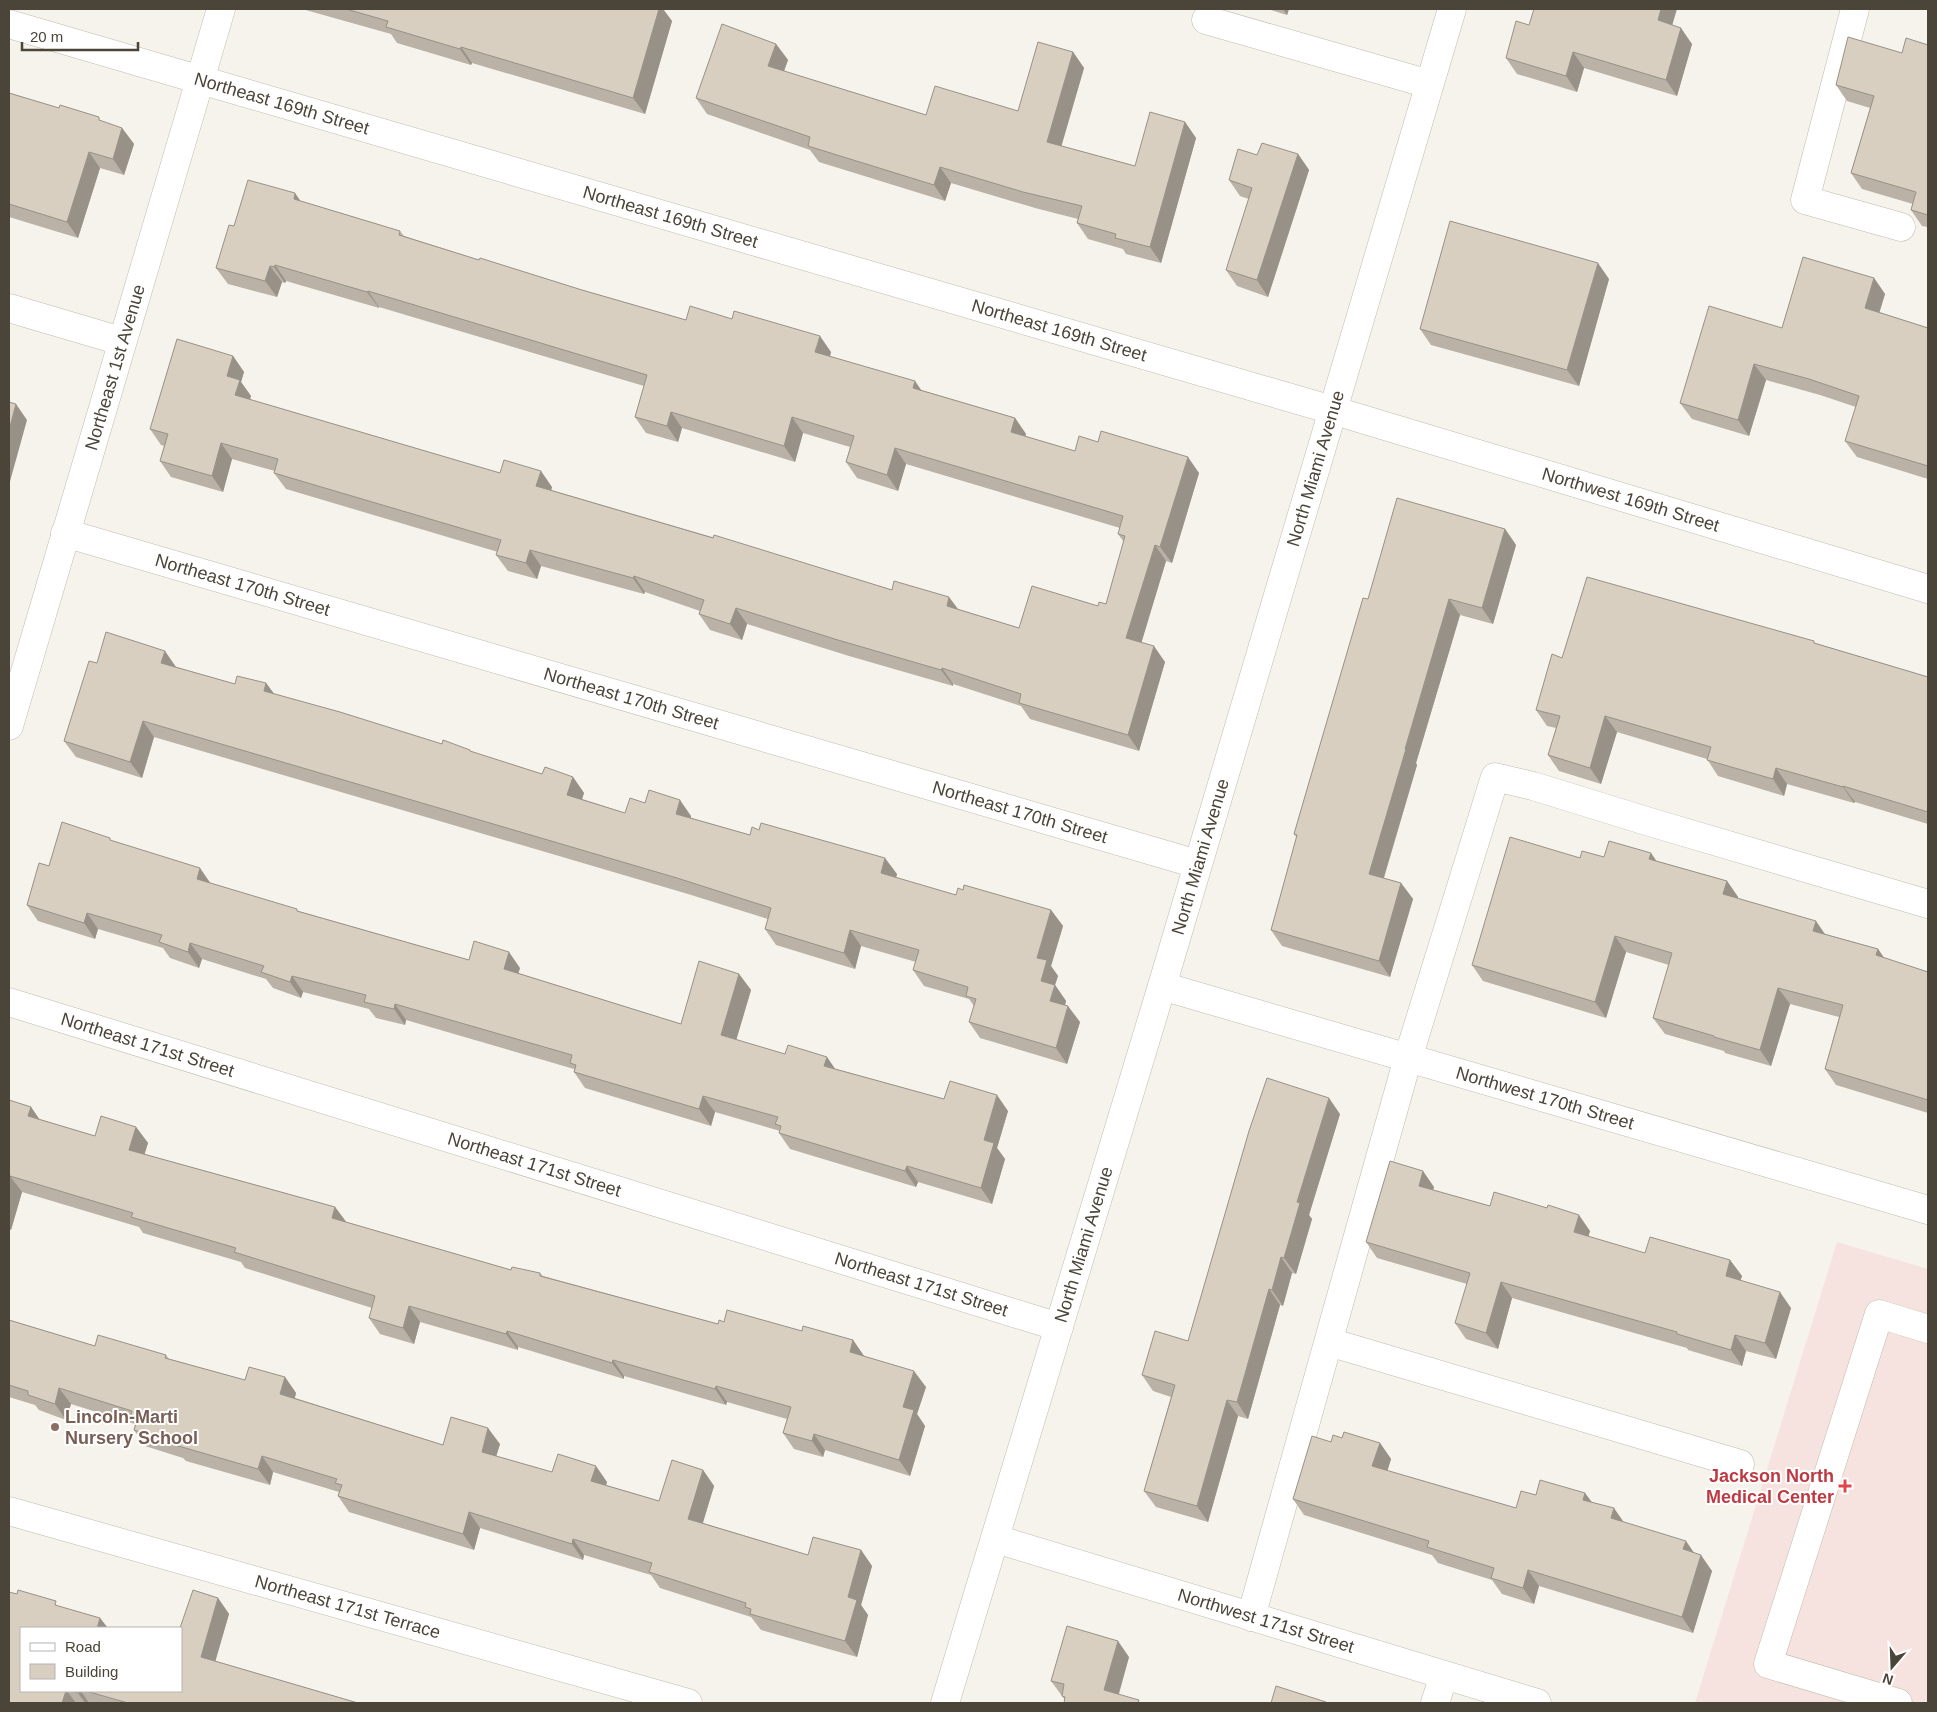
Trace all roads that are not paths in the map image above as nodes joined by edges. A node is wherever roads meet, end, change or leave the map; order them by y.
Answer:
1 (221, 9) edge
2 (1452, 9) edge
3 (1855, 9) edge
4 (1206, 20) dead end
5 (9, 24) edge
6 (199, 80) junction
7 (1429, 84) junction
8 (1901, 227) dead end
9 (9, 308) edge
10 (121, 341) junction
11 (1332, 410) junction
12 (65, 533) junction
13 (1928, 589) edge
14 (9, 726) edge
15 (1197, 864) junction
16 (1928, 904) edge
17 (1162, 986) junction
18 (9, 1002) edge
19 (1408, 1058) junction
20 (1928, 1210) edge
21 (1059, 1327) junction
22 (1928, 1329) edge
23 (1328, 1342) junction
24 (1740, 1464) dead end
25 (9, 1511) edge
26 (996, 1539) junction
27 (1251, 1617) junction
28 (1444, 1675) junction
29 (688, 1703) edge
30 (945, 1703) edge
31 (1435, 1703) edge
32 (1537, 1703) edge
33 (1898, 1703) edge

1 - 6 street, Northeast 1st Avenue
2 - 7 street, North Miami Avenue
3 - 8 street
4 - 7 street
5 - 6 street, Northeast 169th Street
6 - 10 street, Northeast 1st Avenue
6 - 11 street, Northeast 169th Street
7 - 11 street, North Miami Avenue
9 - 10 street
10 - 12 street, Northeast 1st Avenue
11 - 13 street, Northwest 169th Street
11 - 15 street, North Miami Avenue
12 - 14 street, Northeast 1st Avenue
12 - 15 street, Northeast 170th Street
15 - 17 street, North Miami Avenue
16 - 19 street
17 - 19 street, Northwest 170th Street
17 - 21 street, North Miami Avenue
18 - 21 street, Northeast 171st Street
19 - 20 street, Northwest 170th Street
19 - 23 street
21 - 26 street, North Miami Avenue
22 - 33 street
23 - 24 street
23 - 27 street
25 - 29 street, Northeast 171st Terrace
26 - 27 street, Northwest 171st Street
26 - 30 street, North Miami Avenue
27 - 28 street, Northwest 171st Street
28 - 31 street
28 - 32 street, Northwest 171st Street

